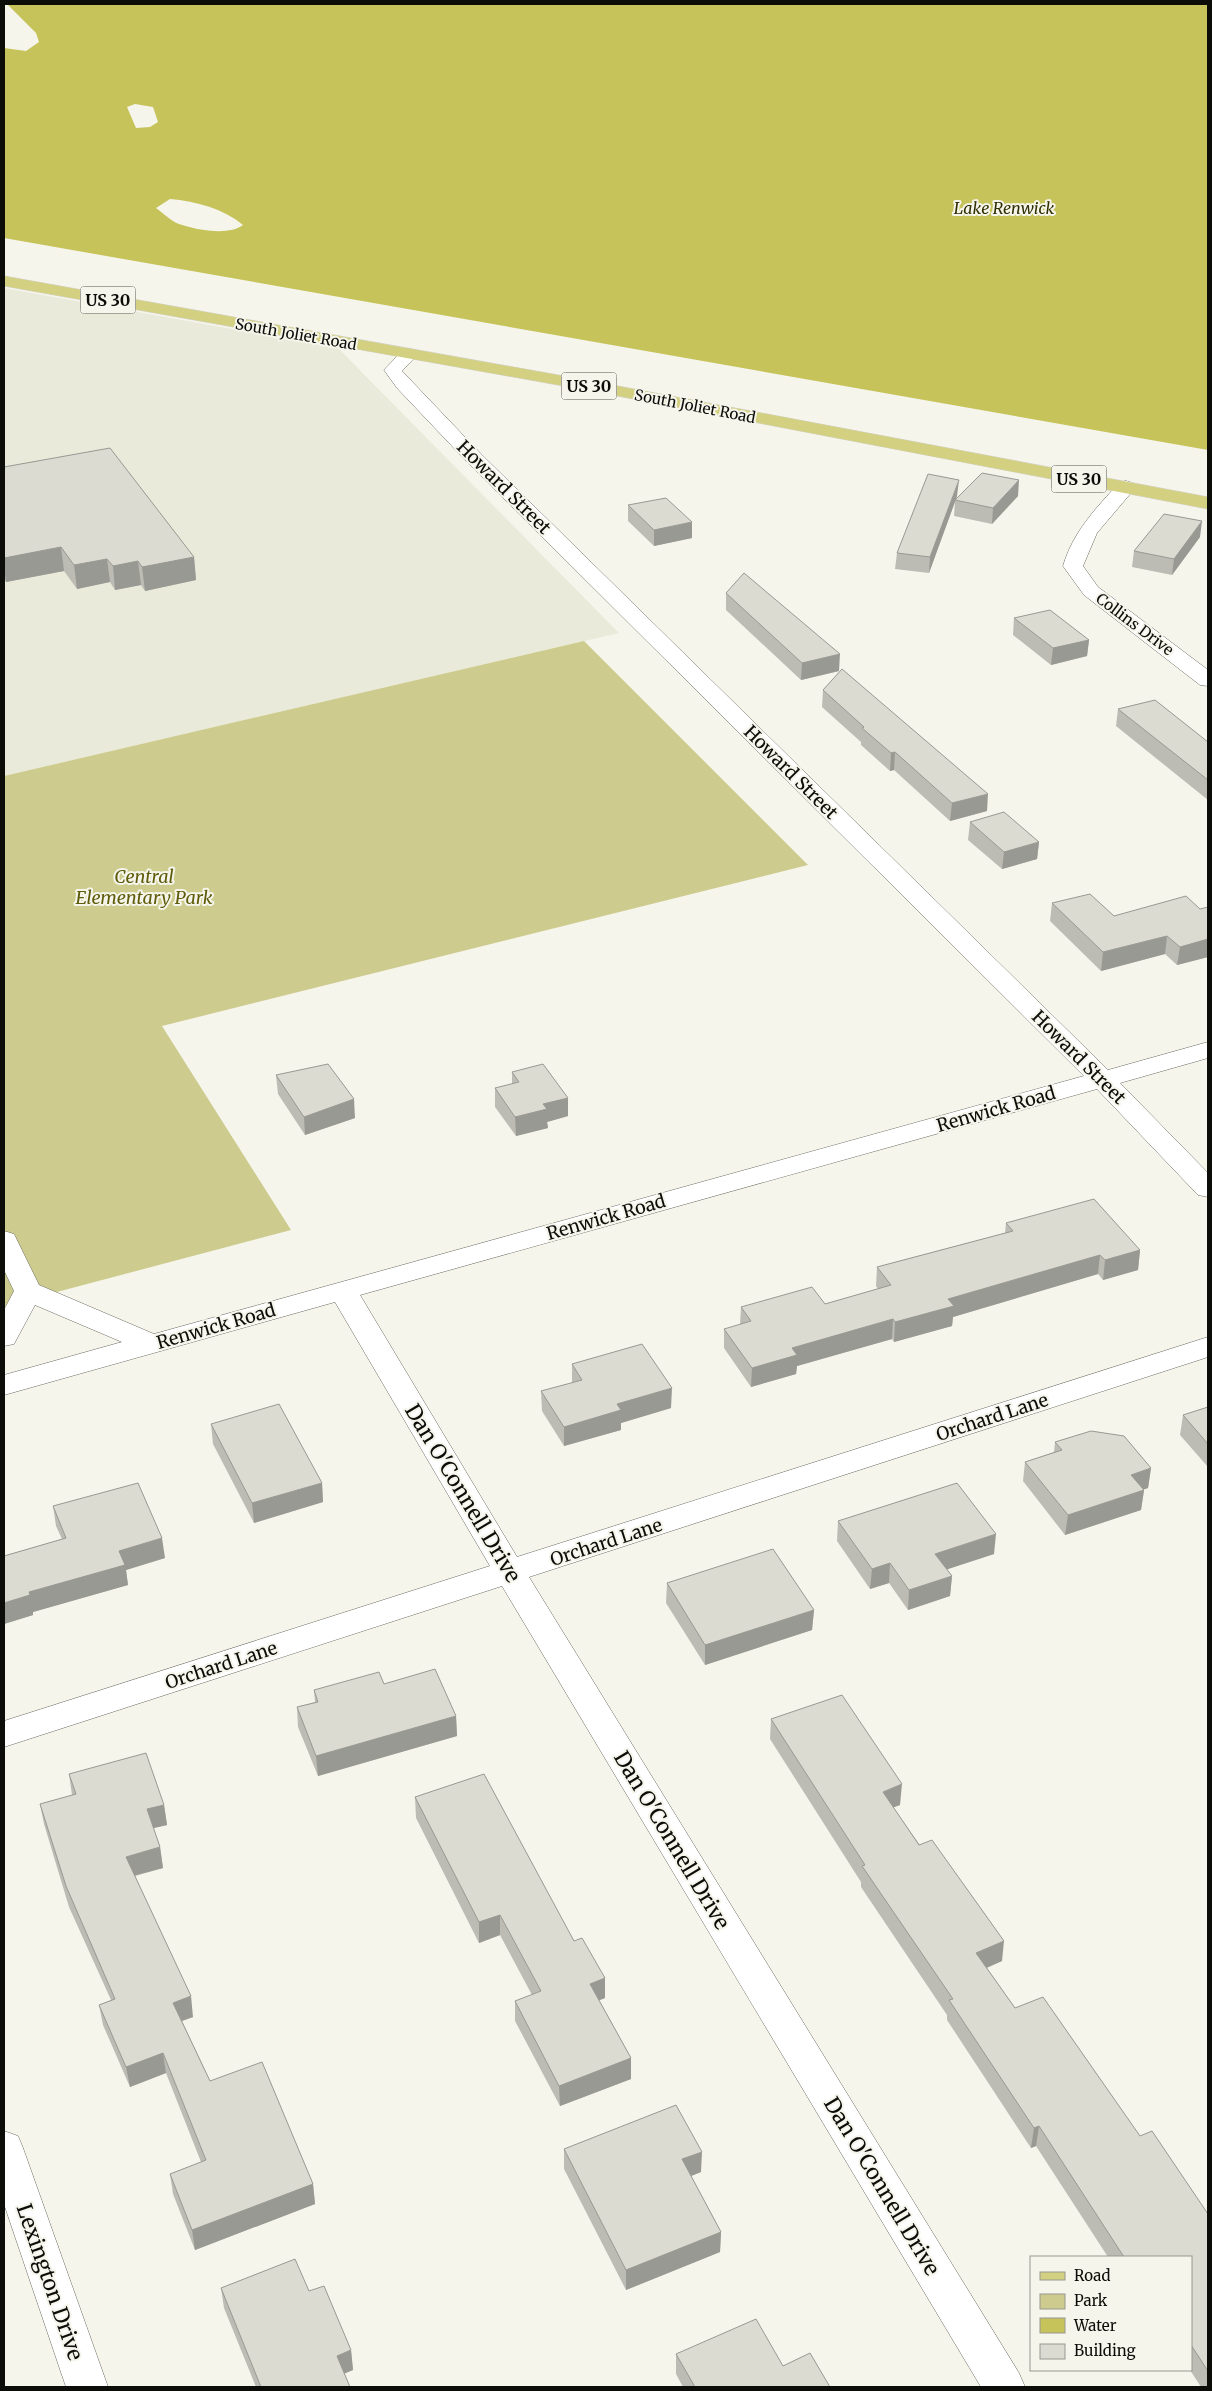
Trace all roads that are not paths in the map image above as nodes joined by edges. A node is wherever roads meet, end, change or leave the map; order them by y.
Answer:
1 (4, 281) edge
2 (409, 354) junction
3 (1126, 487) junction
4 (1208, 502) edge
5 (1208, 680) edge
6 (1208, 1050) edge
7 (1102, 1080) junction
8 (1208, 1190) edge
9 (4, 1240) edge
10 (28, 1290) junction
11 (343, 1290) junction
12 (4, 1337) edge
13 (152, 1344) junction
14 (1208, 1346) edge
15 (4, 1386) edge
16 (510, 1573) junction
17 (4, 1734) edge
18 (4, 2148) edge
19 (87, 2387) edge
20 (1004, 2387) edge

1 - 2 main road, South Joliet Road / US 30
2 - 3 main road, South Joliet Road / US 30
2 - 7 street, Howard Street
3 - 4 main road, South Joliet Road / US 30
3 - 5 street, Collins Drive
6 - 7 street, Renwick Road
7 - 8 street, Howard Street
7 - 11 street, Renwick Road
9 - 10 street
10 - 12 street
10 - 13 street
11 - 13 street, Renwick Road
11 - 16 street, Dan O'Connell Drive
13 - 15 street, Renwick Road
14 - 16 street, Orchard Lane
16 - 17 street, Orchard Lane
16 - 20 street, Dan O'Connell Drive
18 - 19 street, Lexington Drive

